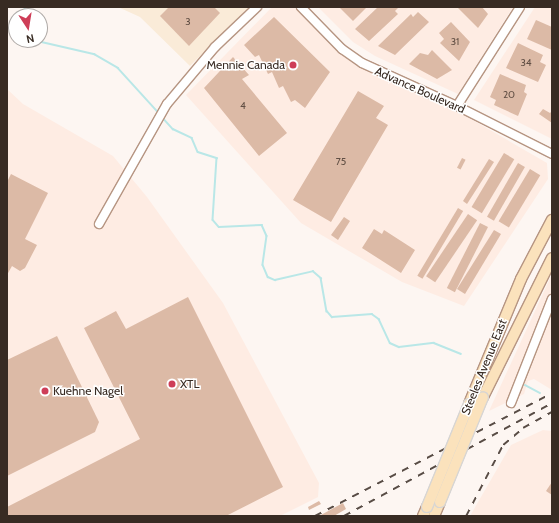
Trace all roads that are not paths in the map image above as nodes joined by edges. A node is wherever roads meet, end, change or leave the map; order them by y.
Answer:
1 (257, 7) edge
2 (301, 7) edge
3 (520, 7) edge
4 (457, 106) junction
5 (552, 154) edge
6 (552, 220) edge
7 (99, 224) dead end
8 (552, 258) edge
9 (552, 300) edge
10 (510, 403) dead end
11 (425, 511) edge
12 (434, 516) edge

1 - 7 street
2 - 4 street, Advance Boulevard
3 - 4 street
4 - 5 street, Advance Boulevard
6 - 11 main road, Steeles Avenue East, bridge
8 - 12 main road, Steeles Avenue East, bridge
9 - 10 street

